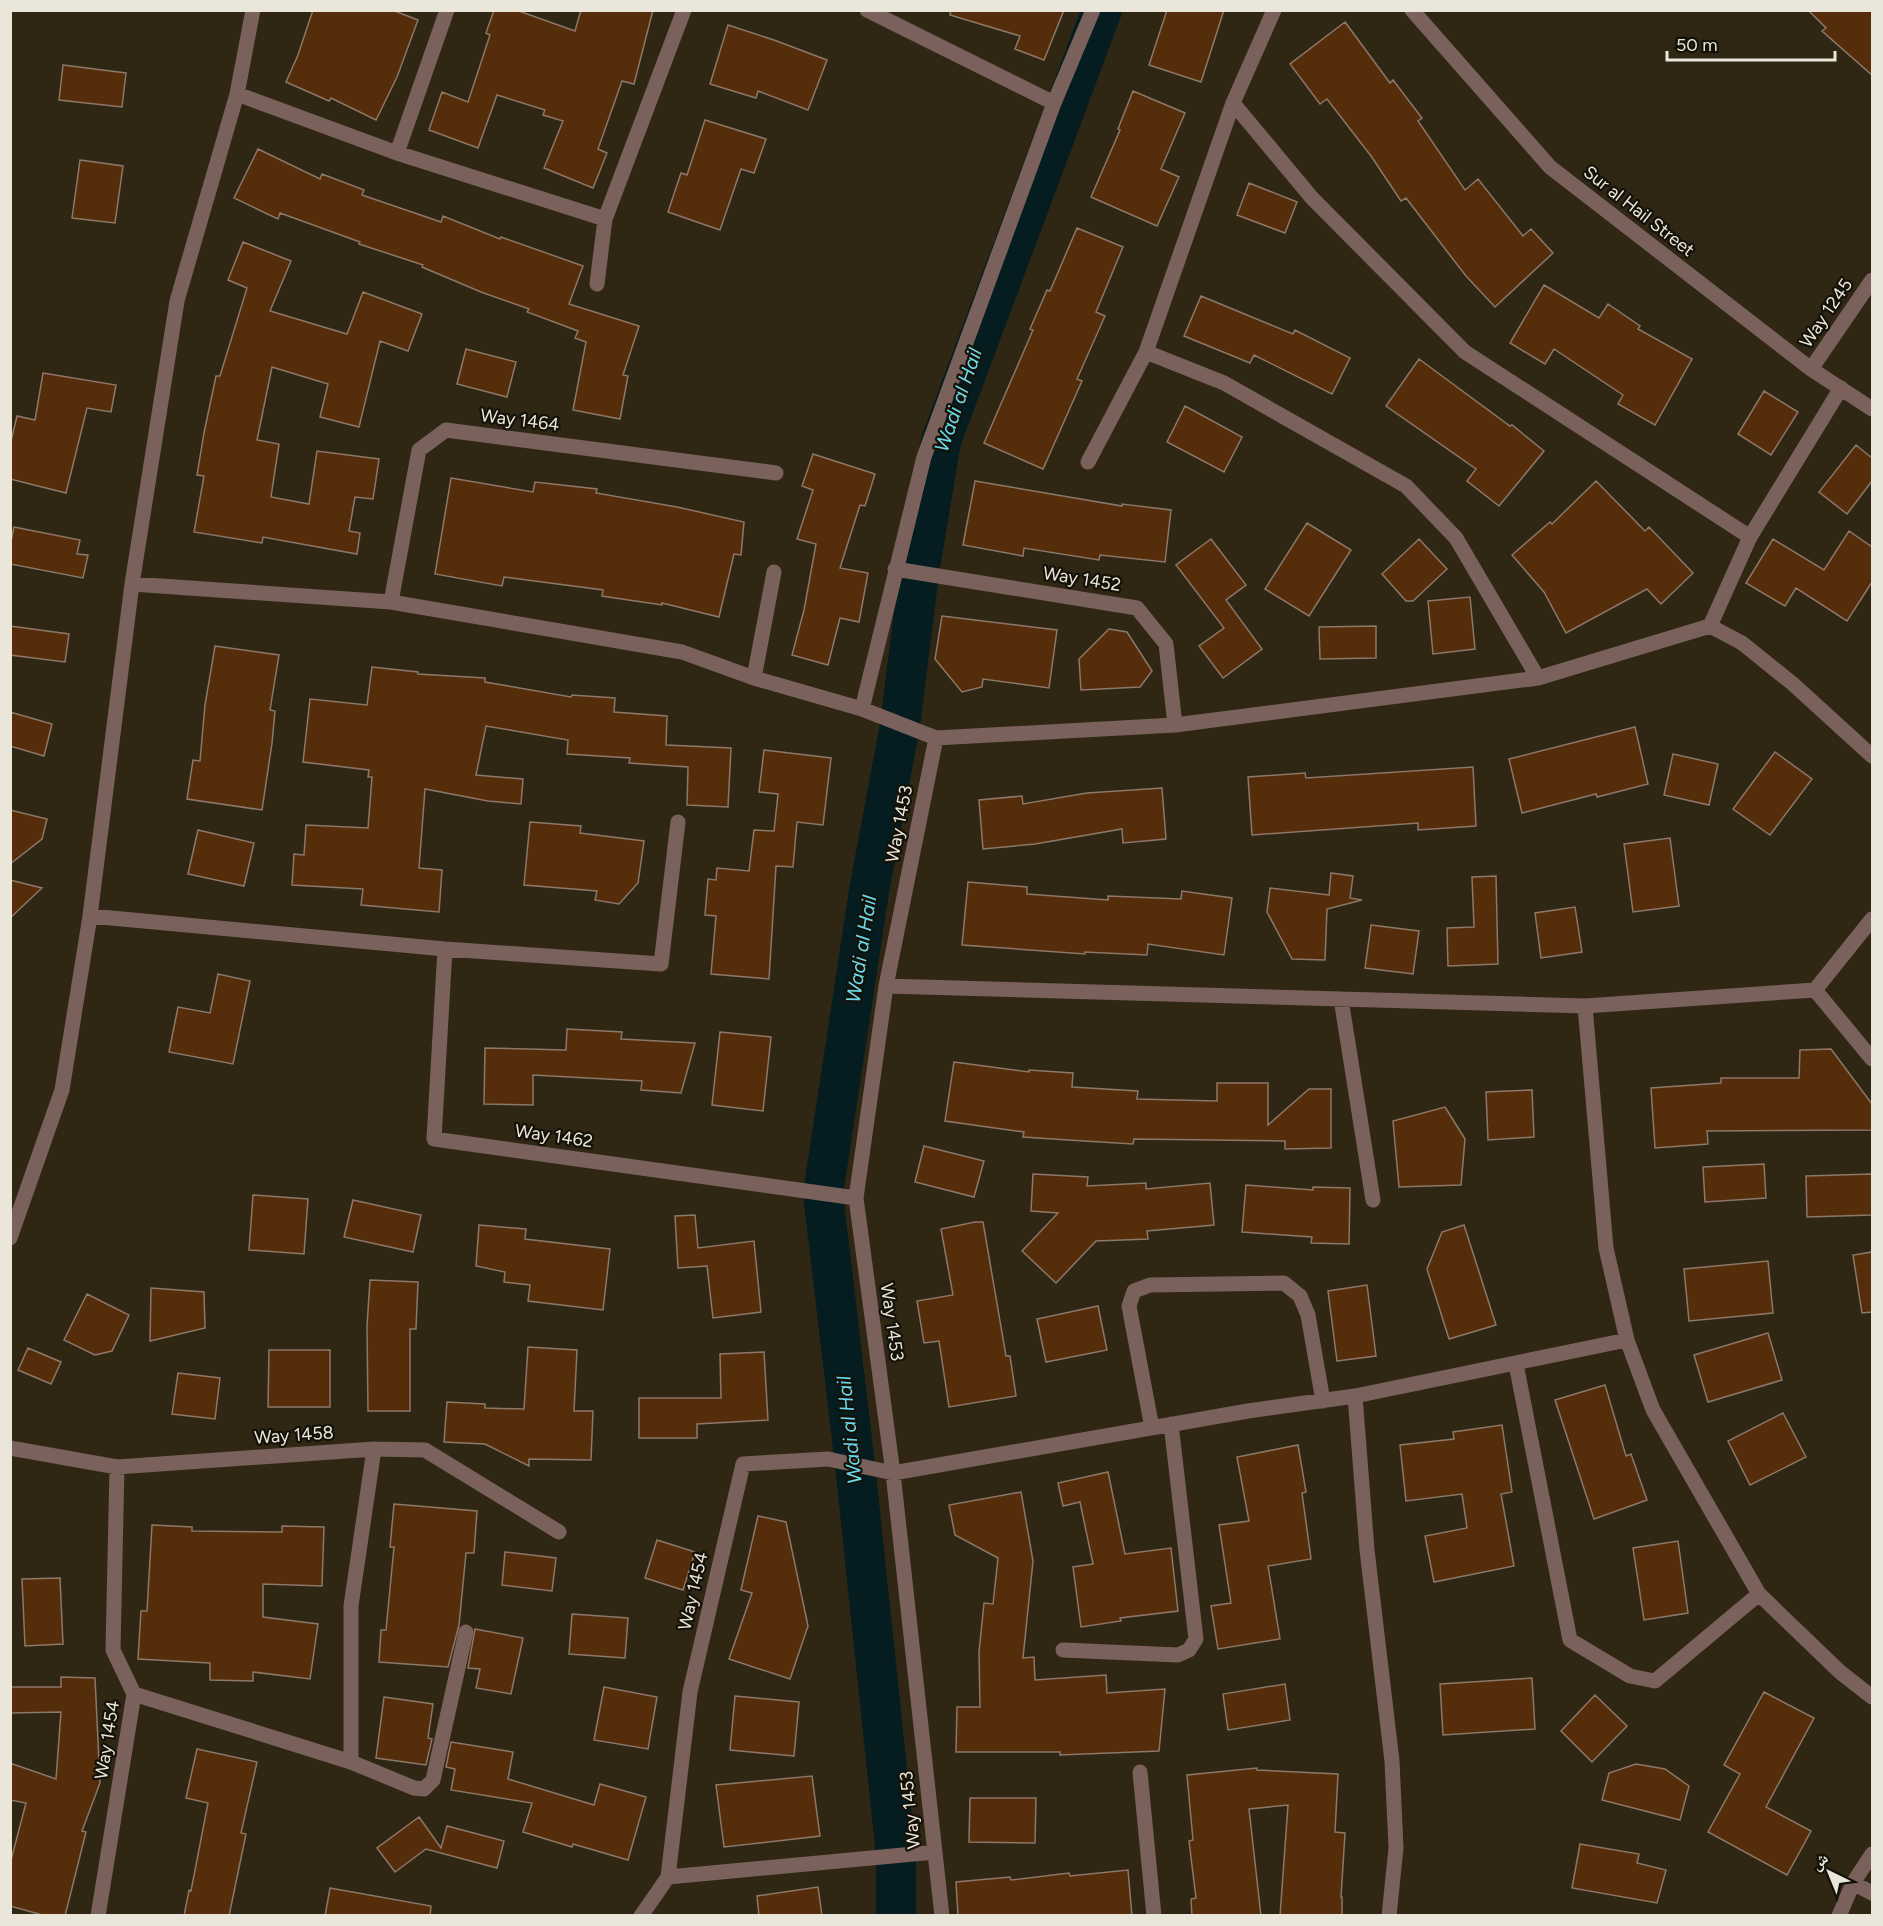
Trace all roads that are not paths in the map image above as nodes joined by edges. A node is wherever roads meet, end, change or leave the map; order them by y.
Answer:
1 (253, 10) edge
2 (447, 10) edge
3 (684, 10) edge
4 (867, 10) edge
5 (1093, 10) edge
6 (1274, 10) edge
7 (1412, 10) edge
8 (237, 94) junction
9 (1233, 103) junction
10 (1054, 104) junction
11 (397, 153) junction
12 (605, 219) junction
13 (1872, 280) edge
14 (597, 284) dead end
15 (1146, 352) junction
16 (1811, 369) junction
17 (1841, 388) junction
18 (1872, 409) edge
19 (1088, 462) dead end
20 (776, 473) dead end
21 (1750, 537) junction
22 (895, 569) junction
23 (774, 572) dead end
24 (132, 584) junction
25 (391, 602) junction
26 (1710, 626) junction
27 (754, 678) junction
28 (1538, 678) junction
29 (862, 709) junction
30 (1175, 725) junction
31 (936, 738) junction
32 (1872, 756) edge
33 (678, 822) dead end
34 (90, 916) junction
35 (1872, 919) edge
36 (445, 949) junction
37 (886, 986) junction
38 (1815, 990) junction
39 (1341, 999) junction
40 (1585, 1006) junction
41 (1872, 1059) edge
42 (856, 1198) junction
43 (1373, 1200) dead end
44 (10, 1238) edge
45 (1627, 1340) junction
46 (1516, 1364) junction
47 (1355, 1396) junction
48 (1323, 1401) junction
49 (1171, 1424) junction
50 (1152, 1428) junction
51 (10, 1448) edge
52 (374, 1449) junction
53 (117, 1467) junction
54 (893, 1473) junction
55 (559, 1532) dead end
56 (1759, 1594) junction
57 (466, 1632) dead end
58 (1063, 1650) dead end
59 (134, 1694) junction
60 (1872, 1697) edge
61 (351, 1762) junction
62 (1140, 1772) dead end
63 (935, 1852) junction
64 (1872, 1854) edge
65 (668, 1877) junction
66 (1853, 1883) junction
67 (1872, 1893) edge
68 (98, 1916) edge
69 (641, 1916) edge
70 (942, 1916) edge
71 (1154, 1916) edge
72 (1389, 1916) edge
73 (1839, 1916) edge

1 - 8 street
2 - 11 street
3 - 12 street
4 - 10 street
5 - 10 street
6 - 9 street
7 - 16 street, Sur al Hail Street
8 - 11 street
8 - 24 street
9 - 15 street
9 - 21 street
10 - 22 street
11 - 12 street
12 - 14 street
13 - 16 street, Way 1245
15 - 19 street
15 - 28 street
16 - 17 street, Sur al Hail Street
17 - 18 street, Sur al Hail Street
17 - 21 street
20 - 25 street, Way 1464
21 - 26 street
22 - 29 street
22 - 30 street, Way 1452
23 - 27 street
24 - 25 street
24 - 34 street
25 - 27 street
26 - 28 street
26 - 32 street
27 - 29 street
28 - 30 street
29 - 31 street
30 - 31 street
31 - 37 street, Way 1453
33 - 36 street
34 - 36 street
34 - 44 street
35 - 38 street
36 - 42 street, Way 1462
37 - 39 street
37 - 42 street, Way 1453
38 - 40 street
38 - 41 street
39 - 40 street
39 - 43 street
40 - 45 street
42 - 54 street, Way 1453
45 - 46 street
45 - 56 street
46 - 47 street
46 - 56 street
47 - 48 street
47 - 72 street
48 - 49 street
48 - 50 street
49 - 50 street
49 - 58 street
50 - 54 street
51 - 53 street, Way 1458
52 - 53 street, Way 1458
52 - 55 street, Way 1458
52 - 61 street
53 - 59 street, Way 1454
54 - 63 street, Way 1453
54 - 65 street, Way 1454
56 - 60 street
57 - 61 street
59 - 61 street
59 - 68 street, Way 1454
62 - 71 street
63 - 65 street
63 - 70 street, Way 1453
64 - 66 street
65 - 69 street, Way 1454
66 - 67 street
66 - 73 street

